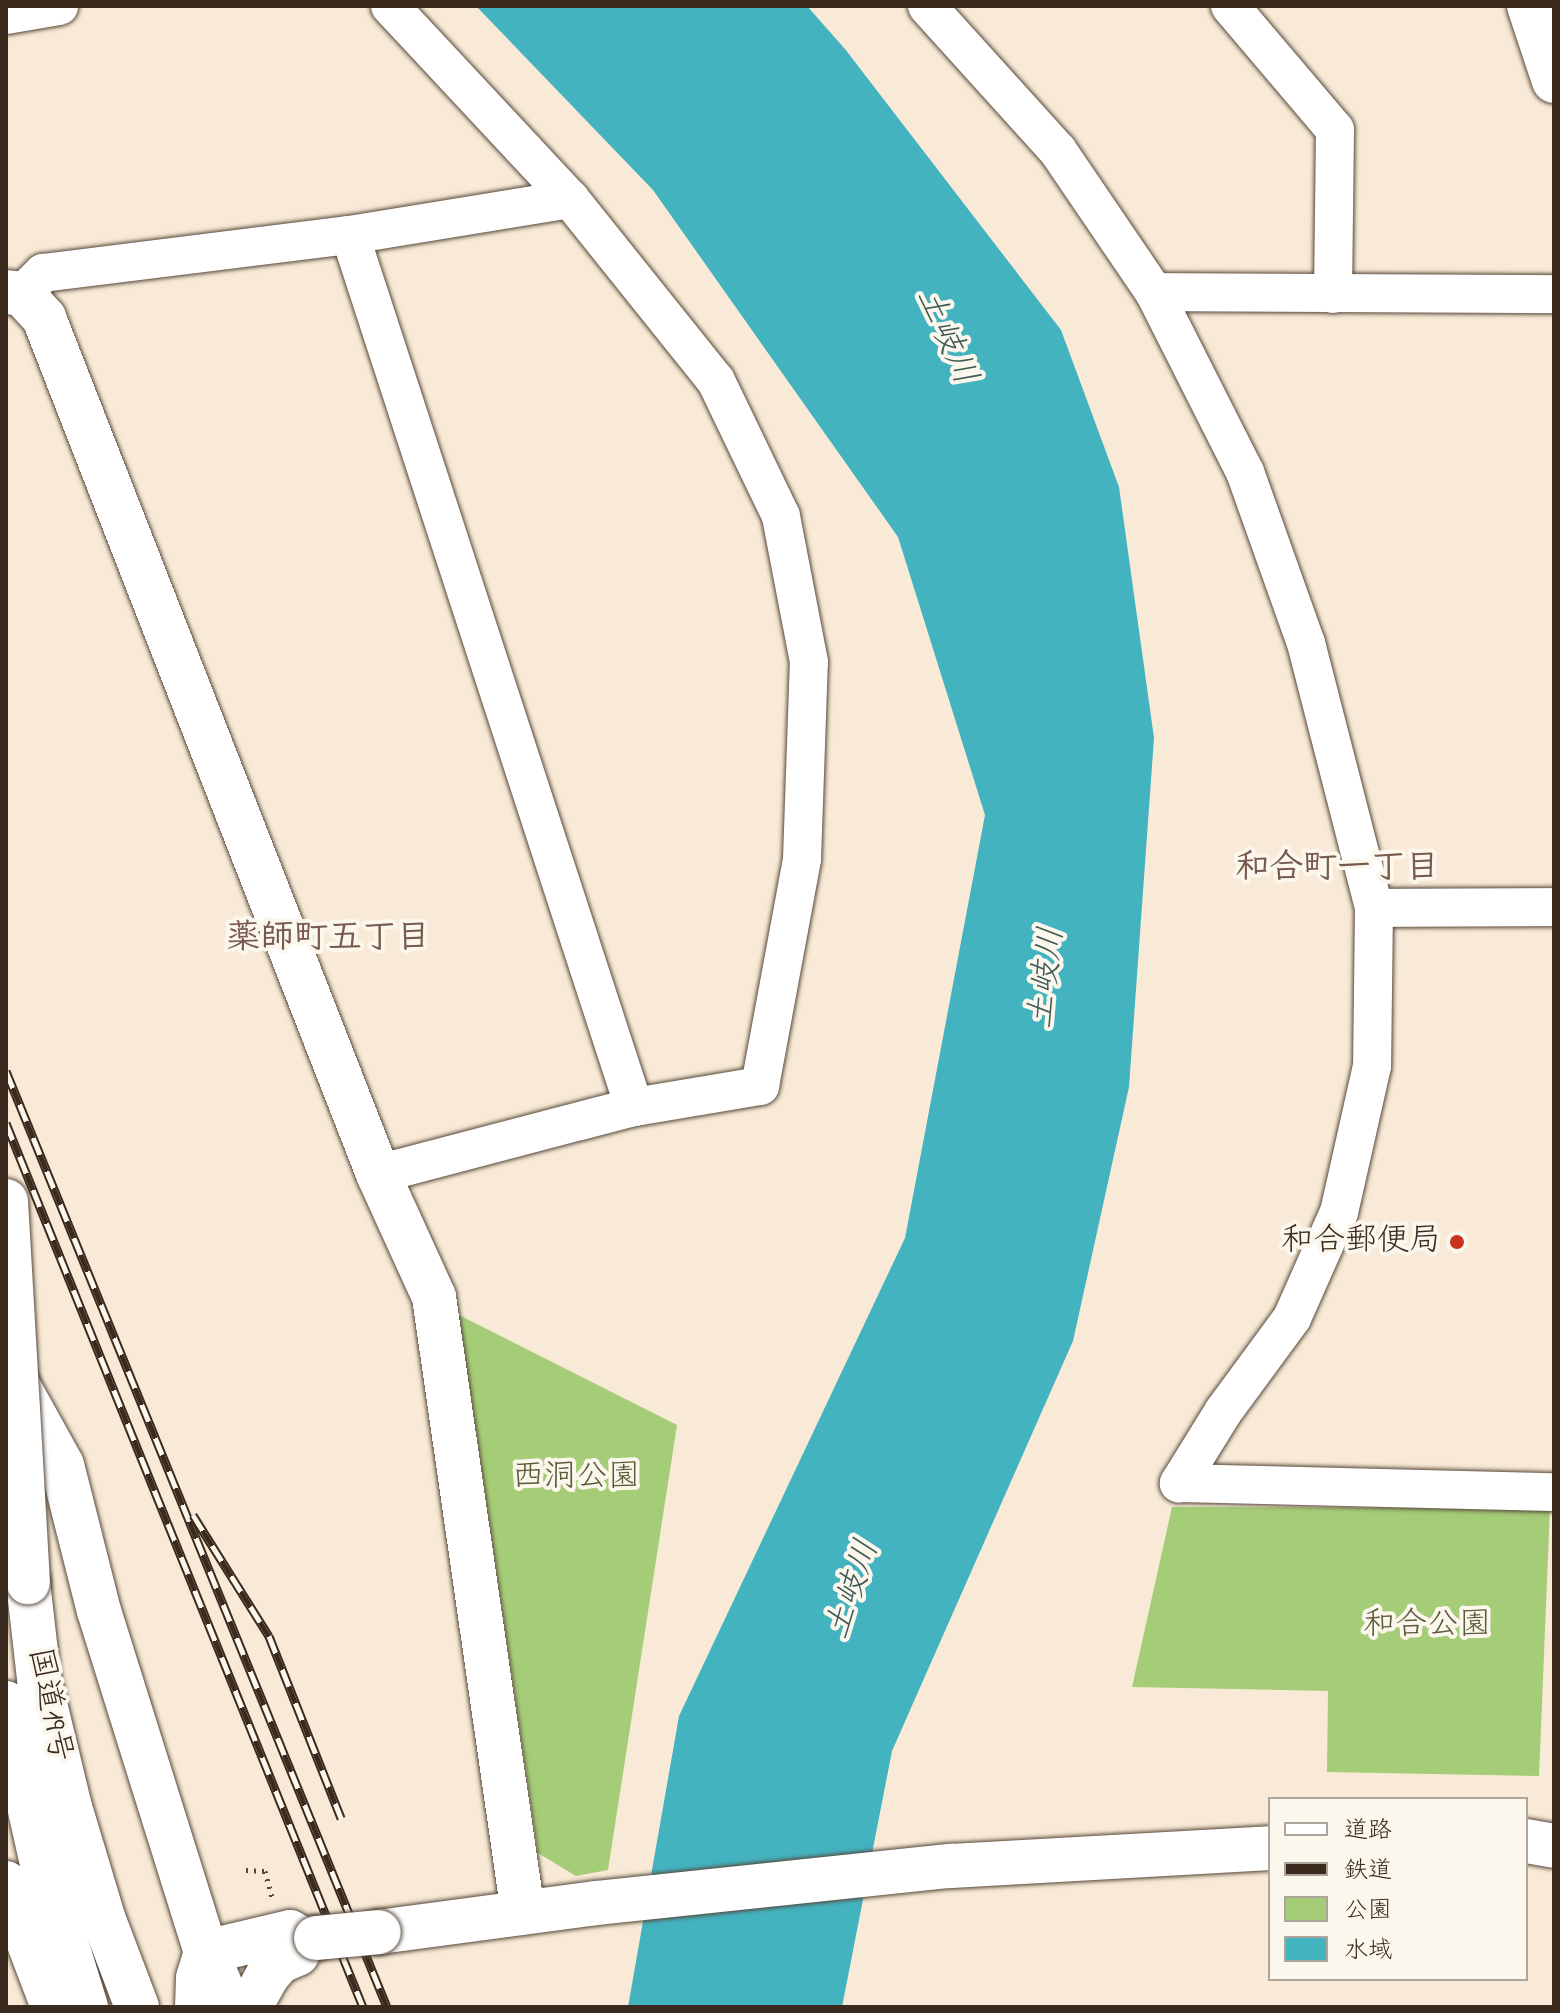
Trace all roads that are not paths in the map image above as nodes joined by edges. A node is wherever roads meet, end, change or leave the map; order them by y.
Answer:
1 (59, 6) edge
2 (390, 6) edge
3 (927, 6) edge
4 (1230, 6) edge
5 (1529, 6) edge
6 (6, 15) edge
7 (1554, 81) edge
8 (570, 199) junction
9 (350, 235) junction
10 (1154, 292) junction
11 (14, 293) edge
12 (1333, 294) junction
13 (1554, 294) edge
14 (1554, 907) edge
15 (1374, 908) junction
16 (634, 1107) junction
17 (378, 1174) junction
18 (6, 1201) edge
19 (13, 1387) edge
20 (1554, 1492) edge
21 (6, 1703) edge
22 (1528, 1841) edge
23 (1554, 1846) edge
24 (1268, 1848) edge
25 (6, 1883) edge
26 (523, 1913) junction
27 (310, 1939) junction
28 (206, 1952) junction
29 (53, 2007) edge
30 (86, 2007) edge
31 (137, 2007) edge
32 (197, 2007) edge
33 (230, 2007) edge
34 (250, 2007) edge

1 - 6 street
2 - 8 street
3 - 10 street
4 - 12 street
5 - 7 main road
8 - 9 street
8 - 16 street
9 - 11 street
9 - 16 street
10 - 12 street
10 - 15 street
11 - 17 main road
12 - 13 street
14 - 15 street
15 - 20 street
16 - 17 street
17 - 26 main road
18 - 31 main road, 国道19号, bridge
19 - 28 main road
21 - 30 main road, 国道19号
22 - 23 main road
24 - 26 main road
25 - 29 main road
26 - 27 main road, bridge
27 - 28 main road
27 - 34 main road
28 - 32 main road
28 - 33 main road

